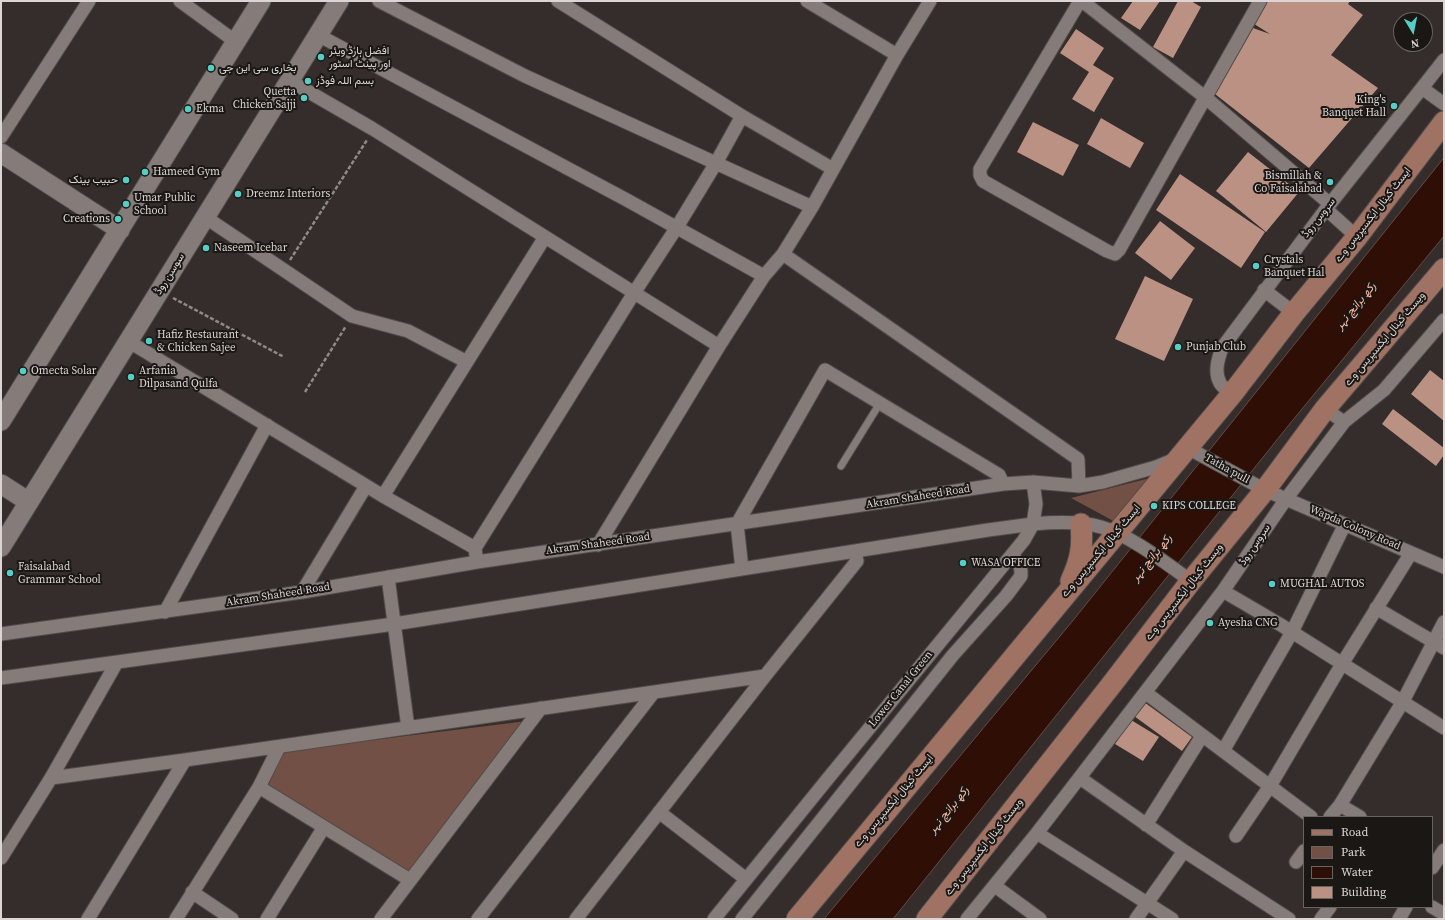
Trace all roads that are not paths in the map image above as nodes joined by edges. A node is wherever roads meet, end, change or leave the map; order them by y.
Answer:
1 (89, 1) edge
2 (180, 1) edge
3 (261, 1) edge
4 (339, 1) edge
5 (379, 1) edge
6 (558, 1) edge
7 (807, 1) edge
8 (930, 1) edge
9 (1081, 1) edge
10 (1260, 1) edge
11 (318, 35) junction
12 (236, 42) junction
13 (897, 56) junction
14 (1444, 60) edge
15 (290, 81) junction
16 (1422, 88) junction
17 (1206, 98) junction
18 (1444, 104) edge
19 (742, 116) junction
20 (1444, 122) edge
21 (1, 137) edge
22 (1, 153) edge
23 (716, 163) junction
24 (833, 168) junction
25 (1328, 206) junction
26 (812, 207) junction
27 (205, 217) junction
28 (677, 227) junction
29 (120, 230) junction
30 (545, 237) junction
31 (1357, 237) junction
32 (784, 254) junction
33 (1444, 269) edge
34 (764, 276) junction
35 (1264, 290) junction
36 (634, 293) junction
37 (1294, 313) junction
38 (1444, 320) edge
39 (128, 341) junction
40 (719, 346) junction
41 (467, 362) junction
42 (1232, 394) junction
43 (880, 403) junction
44 (1325, 409) junction
45 (1, 421) edge
46 (1344, 422) junction
47 (266, 425) junction
48 (1193, 450) junction
49 (841, 466) dead end
50 (1033, 482) junction
51 (1, 484) edge
52 (1003, 484) junction
53 (366, 486) junction
54 (1079, 486) junction
55 (1259, 486) junction
56 (383, 496) junction
57 (1286, 499) junction
58 (29, 502) junction
59 (737, 524) junction
60 (1033, 524) junction
61 (1081, 524) junction
62 (1345, 524) junction
63 (1123, 536) junction
64 (598, 545) junction
65 (1, 547) edge
66 (475, 548) junction
67 (855, 552) junction
68 (1411, 553) junction
69 (1011, 556) junction
70 (477, 562) junction
71 (1444, 567) edge
72 (742, 569) junction
73 (388, 576) junction
74 (1187, 578) junction
75 (1223, 591) junction
76 (302, 592) junction
77 (1376, 608) junction
78 (165, 612) junction
79 (1045, 619) junction
80 (1444, 622) edge
81 (394, 624) junction
82 (1292, 632) junction
83 (1, 634) edge
84 (1439, 645) edge
85 (117, 662) junction
86 (1342, 664) junction
87 (765, 676) junction
88 (1, 678) edge
89 (654, 692) junction
90 (1146, 693) junction
91 (1402, 703) junction
92 (541, 708) junction
93 (408, 728) junction
94 (1444, 728) edge
95 (1202, 736) junction
96 (279, 746) junction
97 (1223, 751) junction
98 (185, 760) junction
99 (50, 778) junction
100 (1080, 778) junction
101 (1270, 786) junction
102 (259, 787) junction
103 (1340, 806) junction
104 (659, 812) junction
105 (1310, 816) edge
106 (1331, 816) edge
107 (1358, 816) edge
108 (1146, 825) junction
109 (324, 827) junction
110 (1037, 833) junction
111 (1236, 836) dead end
112 (1184, 851) junction
113 (1303, 852) edge
114 (1, 858) edge
115 (1296, 862) dead end
116 (746, 879) junction
117 (410, 880) junction
118 (995, 886) junction
119 (192, 892) junction
120 (1148, 903) junction
121 (1329, 908) edge
122 (1405, 908) edge
123 (1433, 908) edge
124 (1444, 914) edge
125 (88, 919) edge
126 (176, 919) edge
127 (232, 919) edge
128 (267, 919) edge
129 (381, 919) edge
130 (478, 919) edge
131 (576, 919) edge
132 (714, 919) edge
133 (742, 919) edge
134 (797, 919) edge
135 (927, 919) edge
136 (966, 919) edge
137 (1040, 919) edge
138 (1136, 919) edge
139 (1172, 919) edge
140 (1289, 919) edge
141 (1322, 919) edge
142 (1399, 919) edge

1 - 21 street
2 - 12 street
3 - 12 street
4 - 11 street, سوسن روڈ
5 - 23 street
6 - 19 street
7 - 13 street
8 - 13 street
9 - 17 street
9 - 17 street
10 - 17 street
11 - 15 street, سوسن روڈ
11 - 28 street
12 - 29 street
13 - 24 street
14 - 16 street, سروس روڈ
15 - 27 street, سوسن روڈ
15 - 30 street
16 - 18 street
16 - 25 street, سروس روڈ
17 - 25 street
19 - 23 street
19 - 24 street
20 - 31 main road, ایسٹ کینال ایکسپریس وے
22 - 29 street
23 - 26 street
23 - 28 street
24 - 26 street
25 - 31 street
25 - 35 street, سروس روڈ
26 - 32 street
27 - 39 street, سوسن روڈ
27 - 41 street
28 - 34 street
28 - 36 street
29 - 45 street
30 - 36 street
30 - 41 street
31 - 37 main road, ایسٹ کینال ایکسپریس وے
32 - 34 street
32 - 54 street
33 - 44 main road, ویسٹ کینال ایکسپریس وے
34 - 40 street
35 - 37 street
35 - 42 street, سروس روڈ
36 - 40 street
36 - 66 street
37 - 42 main road, ایسٹ کینال ایکسپریس وے
38 - 46 street
39 - 47 street
39 - 58 street, سوسن روڈ
40 - 64 street
41 - 56 street
42 - 48 main road, ایسٹ کینال ایکسپریس وے
43 - 49 lane
43 - 52 street
43 - 59 street
44 - 46 street
44 - 55 main road, ویسٹ کینال ایکسپریس وے
46 - 57 street, سروس روڈ
47 - 53 street
47 - 78 street
48 - 54 street, Akram Shaheed Road
48 - 55 street, Tatha pull
48 - 63 main road, ایسٹ کینال ایکسپریس وے
50 - 52 street, Akram Shaheed Road
50 - 54 street, Akram Shaheed Road
50 - 60 street
51 - 58 street
52 - 59 street, Akram Shaheed Road
53 - 56 street
53 - 76 street
55 - 57 street, Wapda Colony Road
55 - 74 main road, ویسٹ کینال ایکسپریس وے
56 - 66 street
57 - 62 street, Wapda Colony Road
57 - 75 street, سروس روڈ
58 - 65 street, سوسن روڈ
59 - 64 street, Akram Shaheed Road
59 - 72 street
60 - 61 street
60 - 67 street
60 - 69 street, Lower Canal Green
61 - 63 street
61 - 79 main road
62 - 68 street, Wapda Colony Road
62 - 82 street
63 - 74 street
63 - 79 main road, ایسٹ کینال ایکسپریس وے
64 - 70 street, Akram Shaheed Road
66 - 70 street
67 - 72 street
67 - 87 street
68 - 71 street, Wapda Colony Road
68 - 77 street
69 - 116 street, Lower Canal Green
69 - 133 street
70 - 73 street, Akram Shaheed Road
72 - 81 street
73 - 76 street, Akram Shaheed Road
73 - 81 street
74 - 135 main road, ویسٹ کینال ایکسپریس وے
75 - 82 street
75 - 90 street, سروس روڈ
76 - 78 street, Akram Shaheed Road
77 - 84 street
77 - 86 street
78 - 83 street, Akram Shaheed Road
79 - 134 main road, ایسٹ کینال ایکسپریس وے
80 - 84 street
81 - 85 street
81 - 93 street
82 - 86 street
82 - 97 street
84 - 91 street
85 - 88 street
85 - 99 street
86 - 91 street
86 - 101 street
87 - 89 street
87 - 104 street
89 - 92 street
89 - 130 street
90 - 95 street
90 - 100 street, سروس روڈ
91 - 94 street
91 - 103 street
92 - 93 street
92 - 117 street
93 - 96 street
95 - 97 street
95 - 108 street
96 - 98 street
96 - 102 street
97 - 101 street
98 - 99 street
98 - 125 street
99 - 114 street
100 - 108 street
100 - 110 street, سروس روڈ
101 - 105 street
101 - 111 street
102 - 109 street
102 - 119 street
103 - 106 street
103 - 107 street
104 - 116 street
104 - 131 street
108 - 112 street
109 - 117 street
109 - 128 street
110 - 118 street, سروس روڈ
110 - 120 street
112 - 120 street
112 - 140 street
113 - 115 street
116 - 132 street, Lower Canal Green
117 - 129 street
118 - 136 street, سروس روڈ
118 - 137 street
119 - 126 street
119 - 127 street
120 - 138 street
120 - 139 street
121 - 141 street
122 - 142 street
123 - 124 street

